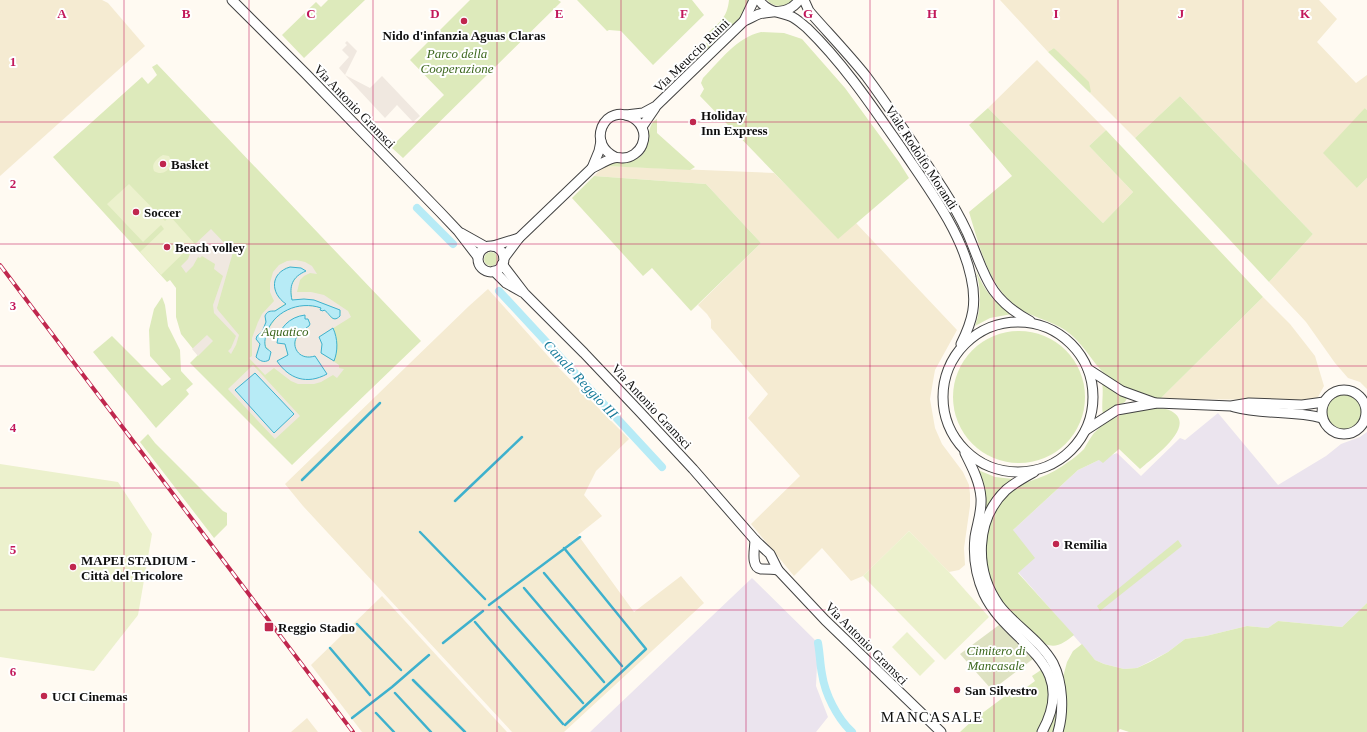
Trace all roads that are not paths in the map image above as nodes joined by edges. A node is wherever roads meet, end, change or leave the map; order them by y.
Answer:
1 (232, 0) edge
2 (754, 0) edge
3 (759, 0) edge
4 (799, 0) edge
5 (804, 0) edge
6 (776, 12) junction
7 (744, 22) junction
8 (656, 106) junction
9 (626, 115) junction
10 (642, 127) junction
11 (600, 141) junction
12 (615, 157) junction
13 (592, 168) junction
14 (458, 231) junction
15 (519, 238) junction
16 (489, 246) junction
17 (478, 257) junction
18 (503, 261) junction
19 (494, 271) junction
20 (525, 294) junction
21 (1032, 322) junction
22 (957, 352) junction
23 (1088, 369) junction
24 (1324, 402) junction
25 (1365, 402) edge
26 (1157, 403) junction
27 (1231, 406) junction
28 (1322, 418) junction
29 (1365, 422) edge
30 (1086, 430) junction
31 (960, 445) junction
32 (1039, 469) junction
33 (755, 540) junction
34 (765, 551) junction
35 (755, 555) junction
36 (772, 560) junction
37 (765, 568) junction
38 (778, 570) junction
39 (941, 732) edge
40 (1042, 732) edge
41 (1058, 732) edge

1 - 14 street, Via Antonio Gramsci
2 - 7 street, Via Meuccio Ruini
3 - 6 street, Viale Rodolfo Morandi
4 - 6 street
5 - 21 street, Viale Rodolfo Morandi
6 - 7 street, Via Meuccio Ruini
6 - 22 street, Viale Rodolfo Morandi
7 - 8 street, Via Meuccio Ruini
8 - 9 street, Via Meuccio Ruini
8 - 10 street, Via Meuccio Ruini
9 - 10 street
9 - 11 street, Via Meuccio Ruini
10 - 12 street, Via Meuccio Ruini
11 - 12 street
11 - 13 street, Via Meuccio Ruini
12 - 13 street, Via Meuccio Ruini
13 - 15 street, Via Meuccio Ruini
14 - 16 street, Via Antonio Gramsci
14 - 17 street, Via Antonio Gramsci
15 - 16 street, Via Meuccio Ruini
15 - 18 street, Via Meuccio Ruini
16 - 17 street
16 - 18 street, Via Antonio Gramsci
17 - 19 street, Via Antonio Gramsci
18 - 19 street
18 - 20 street, Via Antonio Gramsci
19 - 20 street, Via Antonio Gramsci
20 - 33 street, Via Antonio Gramsci
21 - 22 street, Viale Rodolfo Morandi
21 - 23 street, Viale Rodolfo Morandi
22 - 31 street, Viale Rodolfo Morandi
23 - 26 street
23 - 30 street, Viale Rodolfo Morandi
24 - 25 street
24 - 27 street
24 - 28 street
25 - 29 street
26 - 27 street
26 - 30 street
27 - 28 street
28 - 29 street
30 - 32 street, Viale Rodolfo Morandi
31 - 32 street, Viale Rodolfo Morandi
31 - 40 street
32 - 41 street
33 - 34 street, Via Antonio Gramsci
33 - 35 street
34 - 35 street
34 - 36 street
35 - 37 street
36 - 37 street
36 - 38 street, Via Antonio Gramsci
37 - 38 street
38 - 39 street, Via Antonio Gramsci

